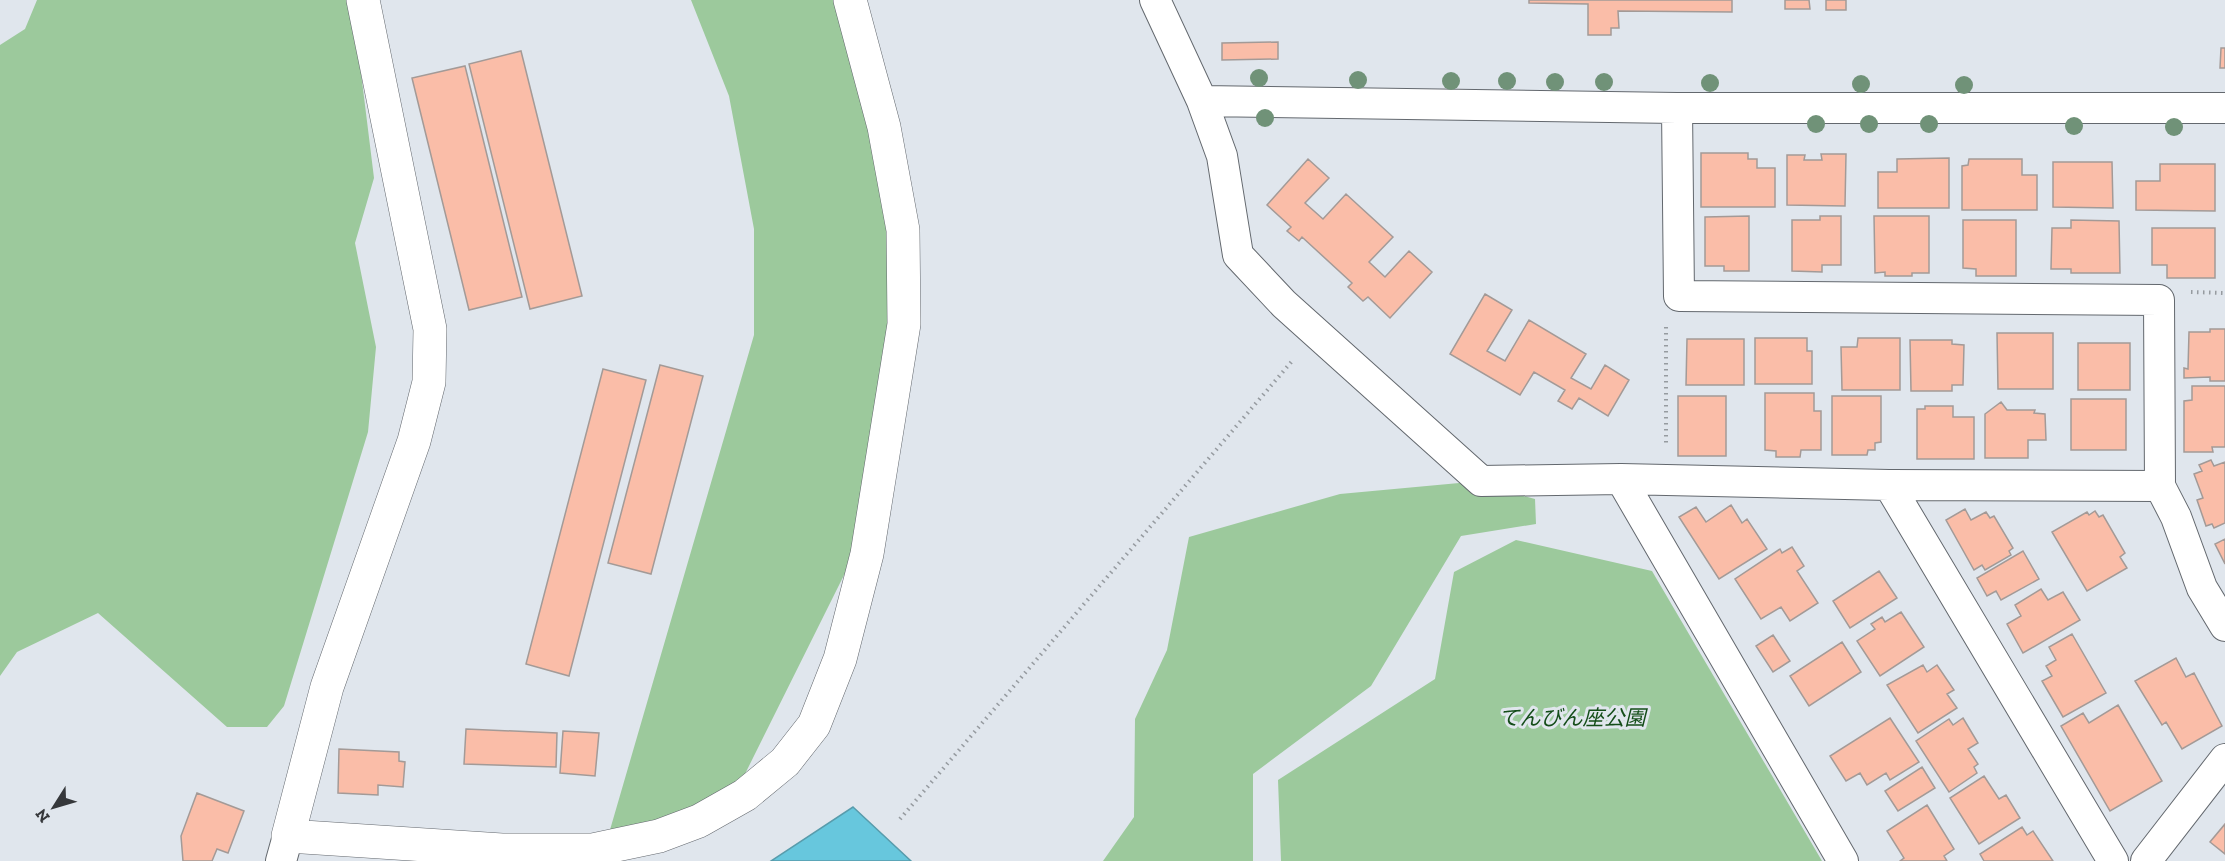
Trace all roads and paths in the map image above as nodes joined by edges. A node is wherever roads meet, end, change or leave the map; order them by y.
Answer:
1 (363, 0) edge
2 (850, 0) edge
3 (1155, 0) edge
4 (1202, 101) junction
5 (1677, 108) junction
6 (2225, 108) edge
7 (1678, 296) junction
8 (1316, 333) junction
9 (1621, 479) junction
10 (1667, 481) junction
11 (1889, 485) junction
12 (2160, 486) junction
13 (2225, 626) edge
14 (2225, 759) edge
15 (900, 819) dead end
16 (284, 848) edge
17 (1843, 861) edge
18 (2113, 861) edge
19 (2146, 861) edge

1 - 16 street
2 - 16 street
3 - 4 street
4 - 5 street
4 - 8 street
5 - 6 street
5 - 7 street
7 - 10 path
7 - 12 street
8 - 9 street
8 - 15 path
9 - 10 street
9 - 17 street
10 - 11 street
11 - 12 street
11 - 18 street
12 - 13 street
14 - 19 street

